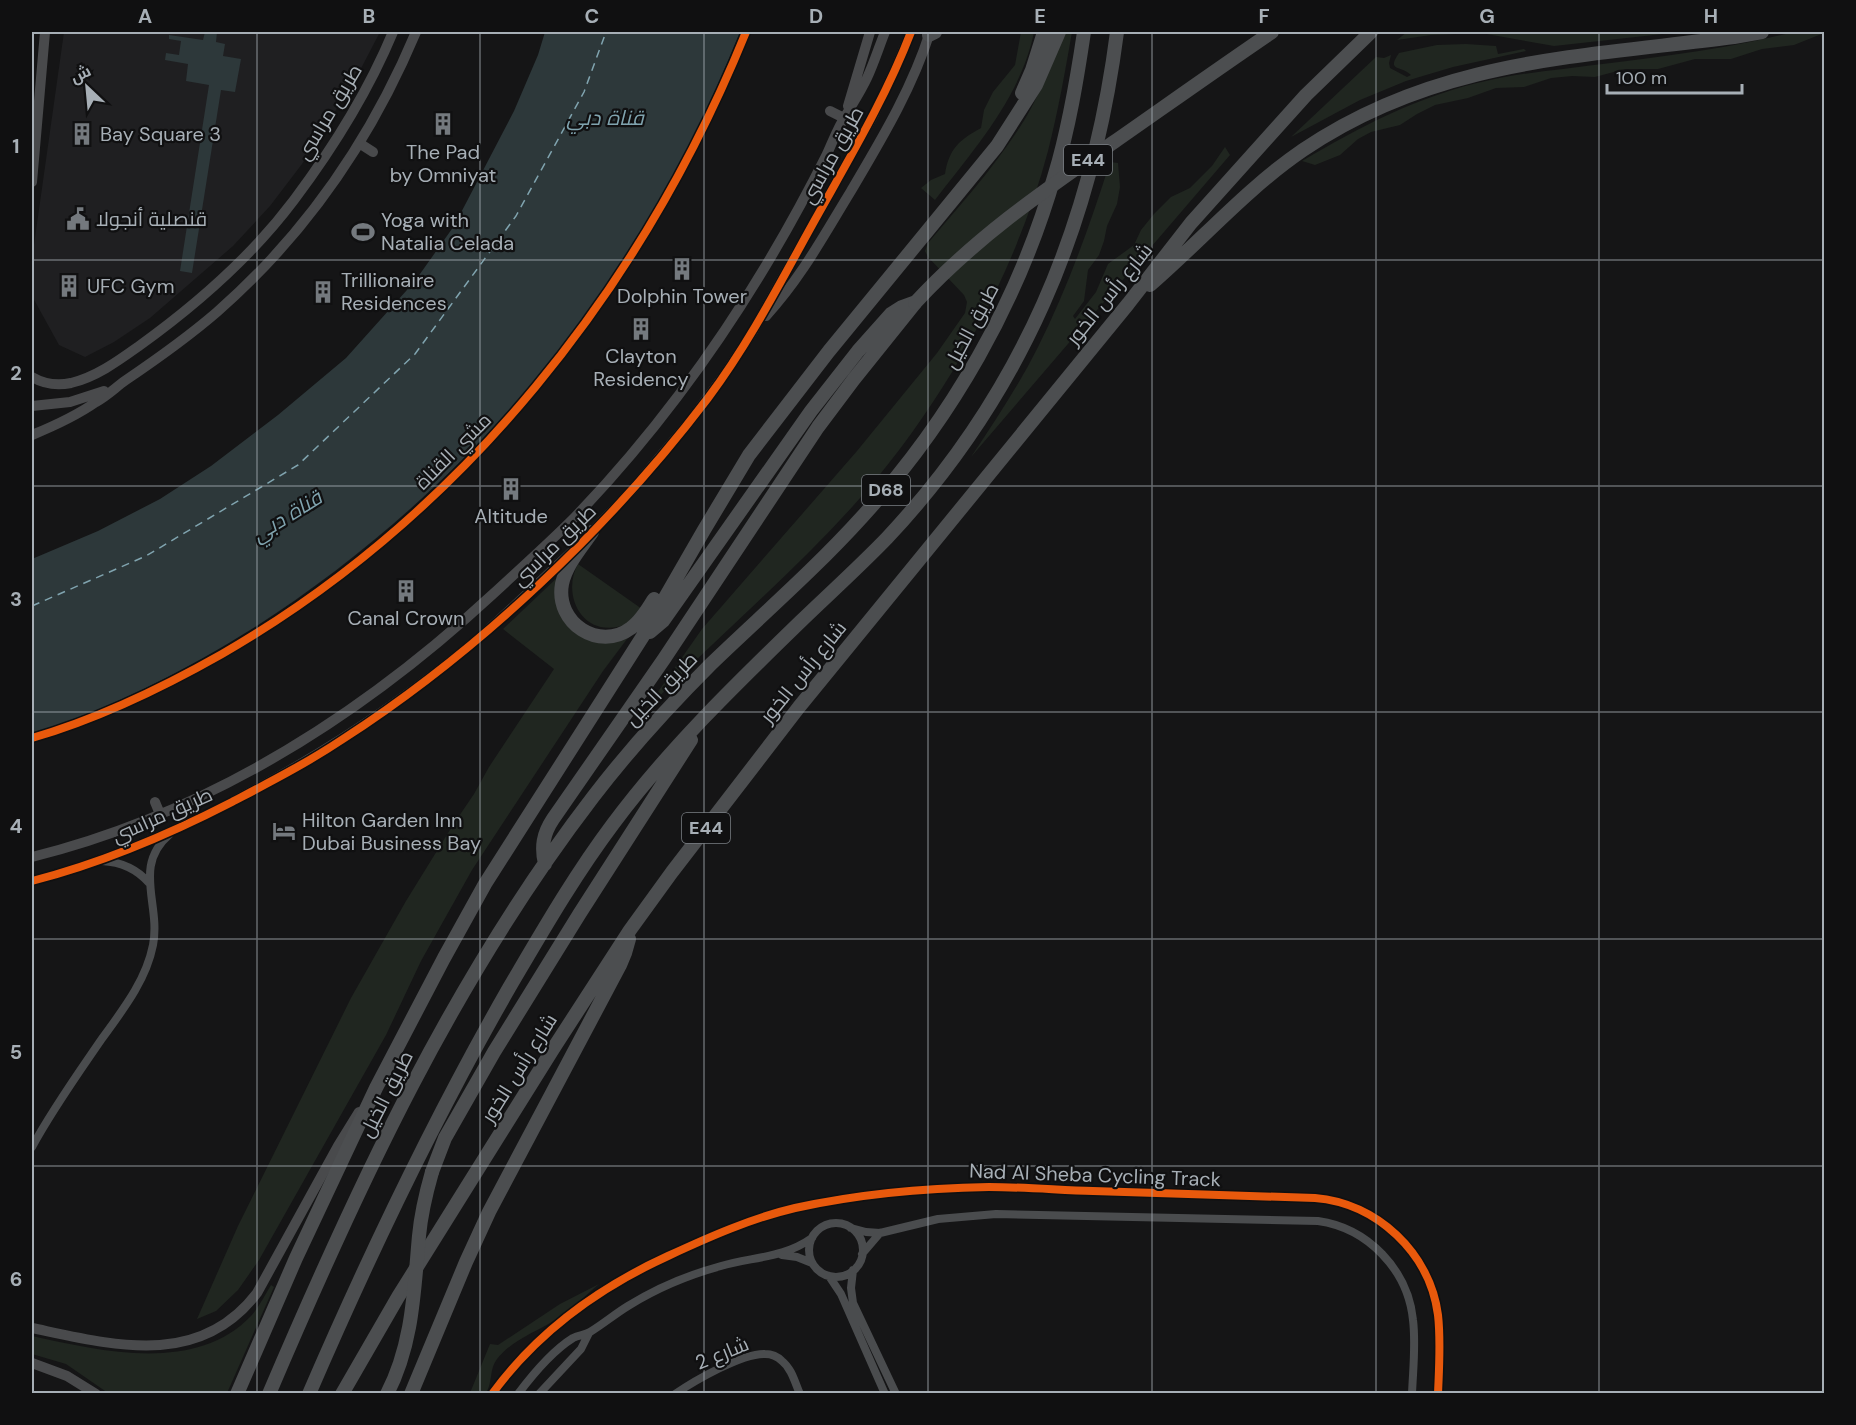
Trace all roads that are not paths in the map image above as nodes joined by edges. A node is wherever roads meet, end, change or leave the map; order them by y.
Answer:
1 (45, 32) edge
2 (393, 32) edge
3 (416, 32) edge
4 (870, 32) edge
5 (885, 32) edge
6 (911, 32) edge
7 (931, 32) edge
8 (1044, 32) edge
9 (1059, 32) edge
10 (1084, 32) edge
11 (1117, 32) edge
12 (1272, 32) edge
13 (1371, 32) edge
14 (1762, 32) edge
15 (830, 111) dead end
16 (844, 117) junction
17 (359, 144) junction
18 (373, 152) dead end
19 (32, 182) edge
20 (946, 210) junction
21 (915, 303) junction
22 (1128, 304) junction
23 (753, 331) junction
24 (32, 377) edge
25 (123, 382) junction
26 (32, 406) edge
27 (32, 435) edge
28 (704, 530) junction
29 (592, 532) junction
30 (643, 636) junction
31 (384, 671) dead end
32 (391, 680) junction
33 (702, 720) junction
34 (155, 802) dead end
35 (160, 814) junction
36 (177, 828) junction
37 (32, 857) edge
38 (94, 862) junction
39 (544, 864) junction
40 (32, 881) edge
41 (150, 884) junction
42 (630, 930) junction
43 (376, 1088) junction
44 (32, 1147) edge
45 (852, 1228) junction
46 (880, 1233) junction
47 (812, 1238) junction
48 (862, 1254) junction
49 (774, 1256) junction
50 (812, 1263) junction
51 (853, 1270) junction
52 (829, 1276) junction
53 (32, 1328) edge
54 (589, 1333) junction
55 (547, 1361) junction
56 (35, 1365) edge
57 (559, 1372) junction
58 (96, 1394) edge
59 (237, 1394) edge
60 (269, 1394) edge
61 (309, 1394) edge
62 (342, 1394) edge
63 (387, 1394) edge
64 (411, 1394) edge
65 (518, 1394) edge
66 (539, 1394) edge
67 (675, 1394) edge
68 (800, 1394) edge
69 (885, 1394) edge
70 (896, 1394) edge
71 (1412, 1394) edge

1 - 19 street
2 - 24 street, طريق مراسي
3 - 17 street, طريق مراسي
4 - 16 street
5 - 16 street, طريق مراسي
6 - 23 street, طريق مراسي
7 - 23 street
8 - 20 highway
9 - 20 highway
10 - 39 highway, طريق الخيل / D68
11 - 33 highway, D68
12 - 21 highway, E44, bridge
13 - 22 highway, شارع رأس الخور / E44
14 - 22 highway
15 - 16 street
16 - 32 street, طريق مراسي
17 - 18 street
17 - 25 street, طريق مراسي
20 - 28 highway
21 - 30 highway
21 - 39 highway, E44
22 - 42 highway, شارع رأس الخور / E44
23 - 29 street, طريق مراسي
25 - 26 street
25 - 27 street
28 - 29 highway
28 - 30 highway
29 - 36 street, طريق مراسي
30 - 43 highway
31 - 32 street
32 - 35 street, طريق مراسي
33 - 61 highway
33 - 63 highway, bridge
34 - 35 street
35 - 37 street, طريق مراسي
36 - 38 street, طريق مراسي
36 - 41 street
38 - 40 street, طريق مراسي
38 - 41 street
39 - 60 highway, طريق الخيل
41 - 44 street
42 - 62 highway, شارع رأس الخور / E44
42 - 64 highway
43 - 53 street
43 - 59 highway
45 - 46 street
45 - 47 street
45 - 48 street
46 - 48 street
46 - 71 street
47 - 49 street
47 - 50 street
48 - 51 street
49 - 50 street
49 - 54 street
50 - 52 street
51 - 52 street
51 - 70 street
52 - 69 street
54 - 55 street
54 - 57 street
55 - 57 street
55 - 65 street
56 - 58 street
57 - 66 street
67 - 68 street, شارع 2

